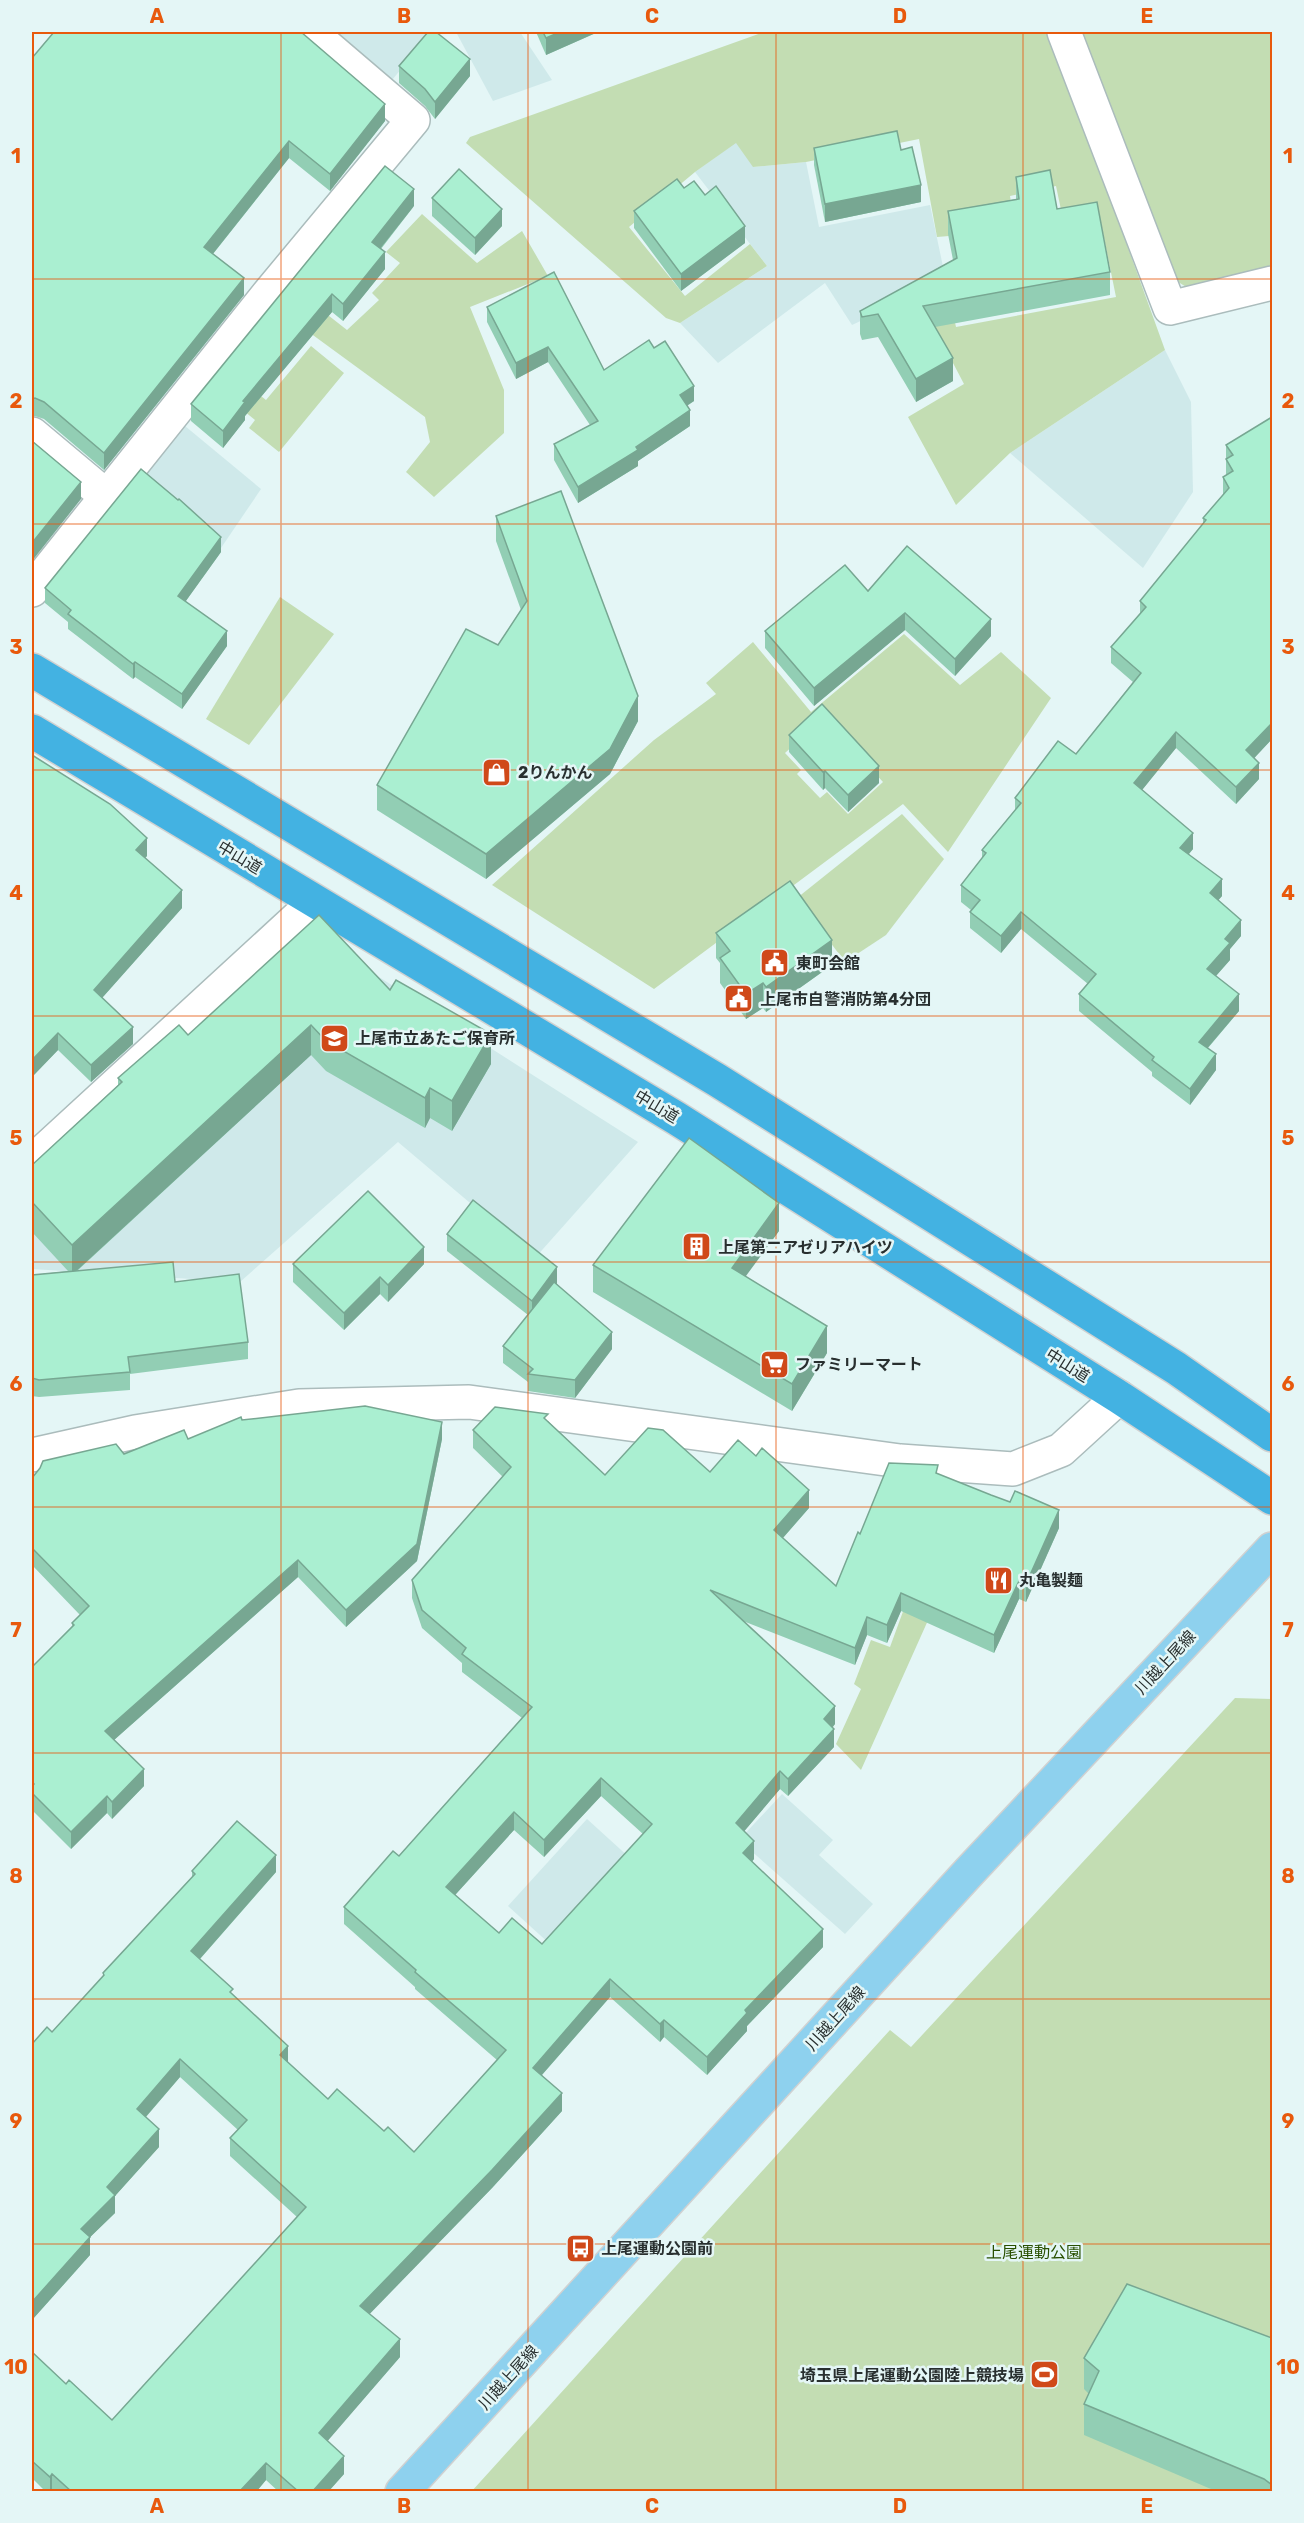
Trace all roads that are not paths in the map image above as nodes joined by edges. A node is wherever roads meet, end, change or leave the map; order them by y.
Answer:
1 (310, 32) edge
2 (1064, 32) edge
3 (1272, 283) edge
4 (32, 434) edge
5 (106, 496) junction
6 (32, 590) edge
7 (32, 670) edge
8 (32, 731) edge
9 (315, 902) junction
10 (32, 1162) edge
11 (1119, 1397) junction
12 (1272, 1435) edge
13 (32, 1455) edge
14 (1272, 1498) edge
15 (1272, 1549) edge
16 (402, 2492) edge

1 - 5 street
2 - 3 street
4 - 5 street
5 - 6 street
7 - 12 highway
8 - 9 highway, 中山道
9 - 10 street
9 - 11 highway, 中山道
11 - 13 street
11 - 14 highway, 中山道
15 - 16 main road, 川越上尾線

